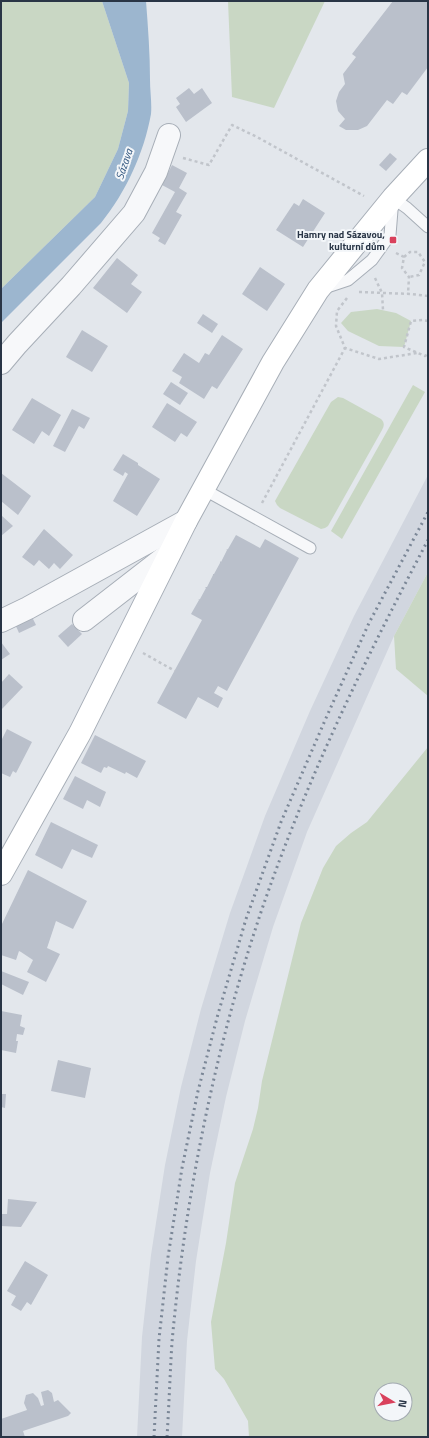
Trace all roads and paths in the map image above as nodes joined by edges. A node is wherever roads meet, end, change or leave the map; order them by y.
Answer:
1 (169, 135) dead end
2 (177, 156) dead end
3 (428, 160) edge
4 (364, 196) dead end
5 (393, 198) junction
6 (428, 227) edge
7 (391, 250) dead end
8 (404, 257) junction
9 (374, 274) dead end
10 (409, 277) junction
11 (351, 292) dead end
12 (358, 292) dead end
13 (382, 293) junction
14 (408, 294) junction
15 (428, 296) edge
16 (383, 310) dead end
17 (428, 321) edge
18 (345, 348) junction
19 (417, 353) junction
20 (428, 354) edge
21 (1, 363) edge
22 (203, 489) junction
23 (254, 517) junction
24 (186, 521) junction
25 (310, 548) dead end
26 (170, 554) junction
27 (84, 620) dead end
28 (1, 621) edge
29 (142, 652) dead end
30 (175, 671) dead end
31 (1, 874) edge

1 - 21 street
2 - 4 path
3 - 5 street
5 - 6 lane
5 - 22 street
7 - 8 path
8 - 10 path
8 - 10 path
9 - 13 path
10 - 14 path
11 - 18 path
12 - 13 path
13 - 14 path
13 - 16 path
14 - 15 path
17 - 19 path
18 - 19 path
18 - 23 path
19 - 20 path
22 - 23 lane
22 - 24 street
23 - 25 lane
24 - 26 street
24 - 28 street
26 - 27 street
26 - 31 street
29 - 30 path

